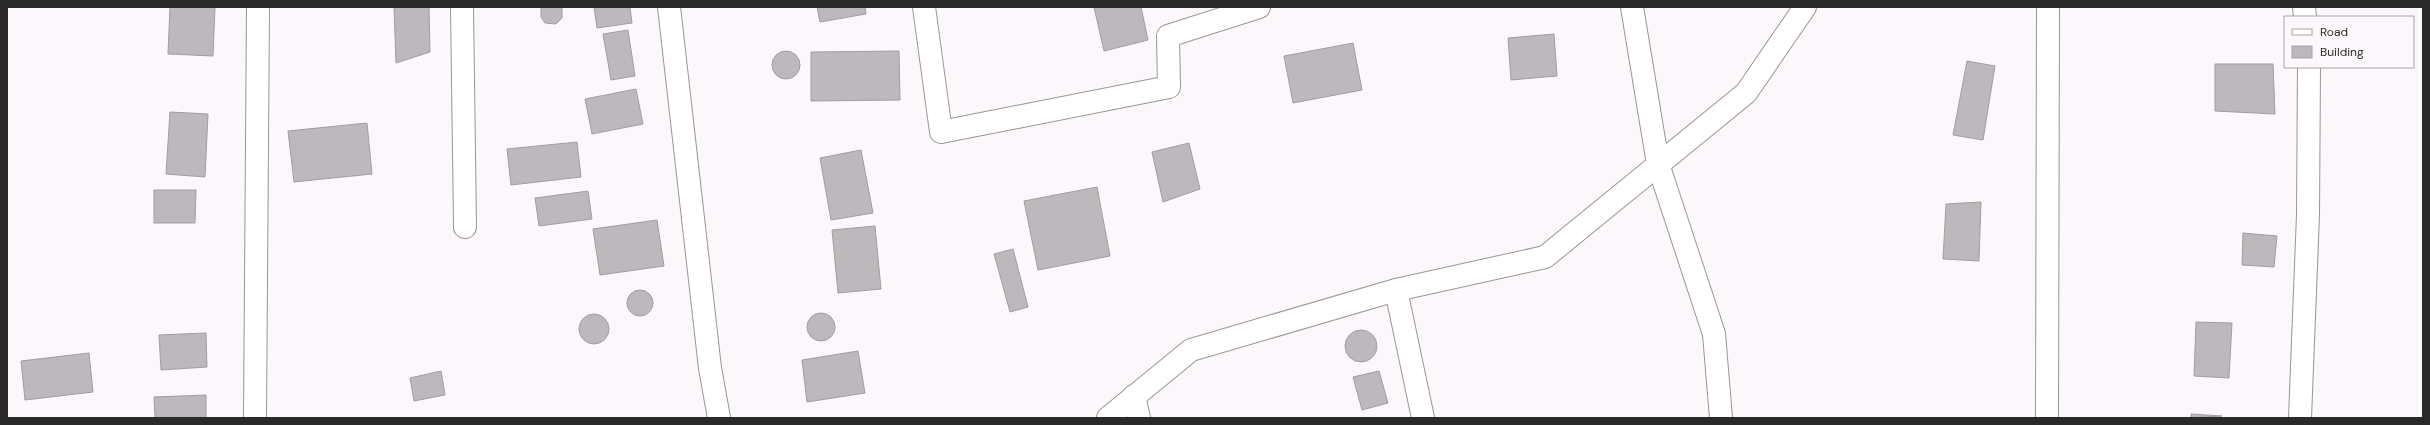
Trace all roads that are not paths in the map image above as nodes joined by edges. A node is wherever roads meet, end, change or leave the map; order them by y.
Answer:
1 (258, 7) edge
2 (462, 7) edge
3 (669, 7) edge
4 (924, 7) edge
5 (1258, 7) edge
6 (1632, 7) edge
7 (1805, 7) edge
8 (2048, 7) edge
9 (2309, 68) edge
10 (1658, 164) junction
11 (465, 227) dead end
12 (1396, 290) junction
13 (1134, 396) junction
14 (255, 418) edge
15 (719, 418) edge
16 (1108, 418) edge
17 (1139, 418) edge
18 (1423, 418) edge
19 (1722, 418) edge
20 (2047, 418) edge
21 (2300, 418) edge

1 - 14 street
2 - 11 street
3 - 15 street
4 - 5 street
6 - 10 street
7 - 10 street
8 - 20 street
9 - 21 street
10 - 12 street
10 - 19 street
12 - 13 street
12 - 18 street
13 - 16 street
13 - 17 street

